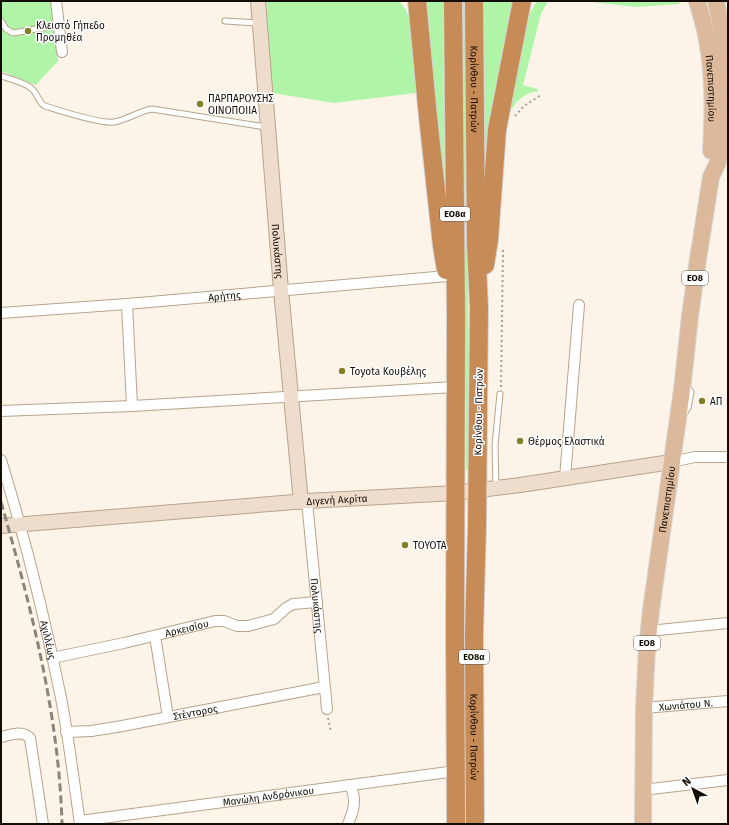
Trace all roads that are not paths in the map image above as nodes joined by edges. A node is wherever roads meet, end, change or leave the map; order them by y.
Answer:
1 (56, 1) edge
2 (258, 1) edge
3 (522, 1) edge
4 (528, 1) edge
5 (688, 1) edge
6 (697, 1) edge
7 (716, 1) edge
8 (453, 5) edge
9 (474, 5) edge
10 (415, 6) edge
11 (519, 20) junction
12 (2, 21) edge
13 (225, 21) dead end
14 (259, 23) junction
15 (59, 25) junction
16 (704, 27) junction
17 (62, 52) dead end
18 (727, 61) edge
19 (1, 76) edge
20 (727, 119) edge
21 (267, 127) junction
22 (725, 141) edge
23 (712, 177) junction
24 (447, 276) junction
25 (281, 290) junction
26 (127, 304) junction
27 (579, 305) dead end
28 (479, 307) junction
29 (1, 313) edge
30 (456, 316) junction
31 (455, 387) junction
32 (500, 394) road end
33 (292, 396) junction
34 (132, 406) junction
35 (1, 411) edge
36 (728, 457) edge
37 (1, 460) edge
38 (671, 462) junction
39 (565, 478) junction
40 (496, 488) junction
41 (477, 490) junction
42 (456, 492) junction
43 (304, 502) junction
44 (20, 524) junction
45 (1, 526) edge
46 (316, 602) junction
47 (728, 623) edge
48 (649, 631) junction
49 (155, 636) junction
50 (52, 658) junction
51 (324, 687) junction
52 (728, 701) edge
53 (644, 708) junction
54 (327, 709) dead end
55 (168, 717) junction
56 (66, 732) junction
57 (1, 737) edge
58 (456, 771) junction
59 (728, 780) edge
60 (350, 785) junction
61 (642, 790) junction
62 (80, 823) edge
63 (42, 824) edge
64 (348, 824) edge
65 (456, 824) edge
66 (475, 824) edge
67 (643, 824) edge

1 - 15 street
2 - 14 street, Πολυκάστης
3 - 11 highway
4 - 11 highway
5 - 16 main road
6 - 16 main road, Πανεπιστημίου / ΕΟ8
7 - 18 main road, Πανεπιστημίου / ΕΟ8
8 - 30 highway, Κορίνθου - Πατρών / ΕΟ8α
9 - 28 highway, Κορίνθου - Πατρών / ΕΟ8α
10 - 24 highway
11 - 28 highway
12 - 15 lane
13 - 14 lane
14 - 21 street, Πολυκάστης
15 - 17 street
16 - 23 main road, Πανεπιστημίου / ΕΟ8
18 - 20 main road, Πανεπιστημίου / ΕΟ8
19 - 21 lane
20 - 22 main road, Πανεπιστημίου / ΕΟ8
21 - 25 street, Πολυκάστης
22 - 23 main road, Πανεπιστημίου / ΕΟ8
23 - 38 main road, Πανεπιστημίου / ΕΟ8
24 - 25 street, Αρήτης
24 - 30 highway
25 - 26 street, Αρήτης
25 - 33 street, Πολυκάστης
26 - 29 street, Αρήτης
26 - 34 street
27 - 39 street
28 - 41 highway, Κορίνθου - Πατρών / ΕΟ8α
30 - 31 highway, Κορίνθου - Πατρών / ΕΟ8α
31 - 33 street
31 - 42 highway, Κορίνθου - Πατρών / ΕΟ8α
32 - 40 lane
33 - 34 street
33 - 43 street, Πολυκάστης
34 - 35 street
36 - 38 street
37 - 44 street, Αχιλλέως
38 - 39 street, Διγενή Ακρίτα
38 - 48 main road, Πανεπιστημίου / ΕΟ8
39 - 40 street, Διγενή Ακρίτα
40 - 41 street, Διγενή Ακρίτα
41 - 42 street, Διγενή Ακρίτα
41 - 66 highway, Κορίνθου - Πατρών / ΕΟ8α
42 - 43 street, Διγενή Ακρίτα
42 - 58 highway, Κορίνθου - Πατρών / ΕΟ8α
43 - 44 street, Διγενή Ακρίτα
43 - 46 street, Πολυκάστης
44 - 45 street, Διγενή Ακρίτα
44 - 50 street, Αχιλλέως
46 - 49 street, Αρκεισίου
46 - 51 street, Πολυκάστης
47 - 48 street
48 - 53 main road, Πανεπιστημίου / ΕΟ8
49 - 50 street, Αρκεισίου
49 - 55 street
50 - 56 street, Αχιλλέως
51 - 54 street, Πολυκάστης
51 - 55 street, Στέντορος
52 - 53 street, Χωνιάτου Ν.
53 - 61 main road, Πανεπιστημίου / ΕΟ8
55 - 56 street, Στέντορος
56 - 62 street, Αχιλλέως
57 - 63 street
58 - 60 street, Μανώλη Ανδρόνικου
58 - 65 highway, Κορίνθου - Πατρών / ΕΟ8α
59 - 61 street
60 - 62 street, Μανώλη Ανδρόνικου
60 - 64 street
61 - 67 main road, Πανεπιστημίου / ΕΟ8

